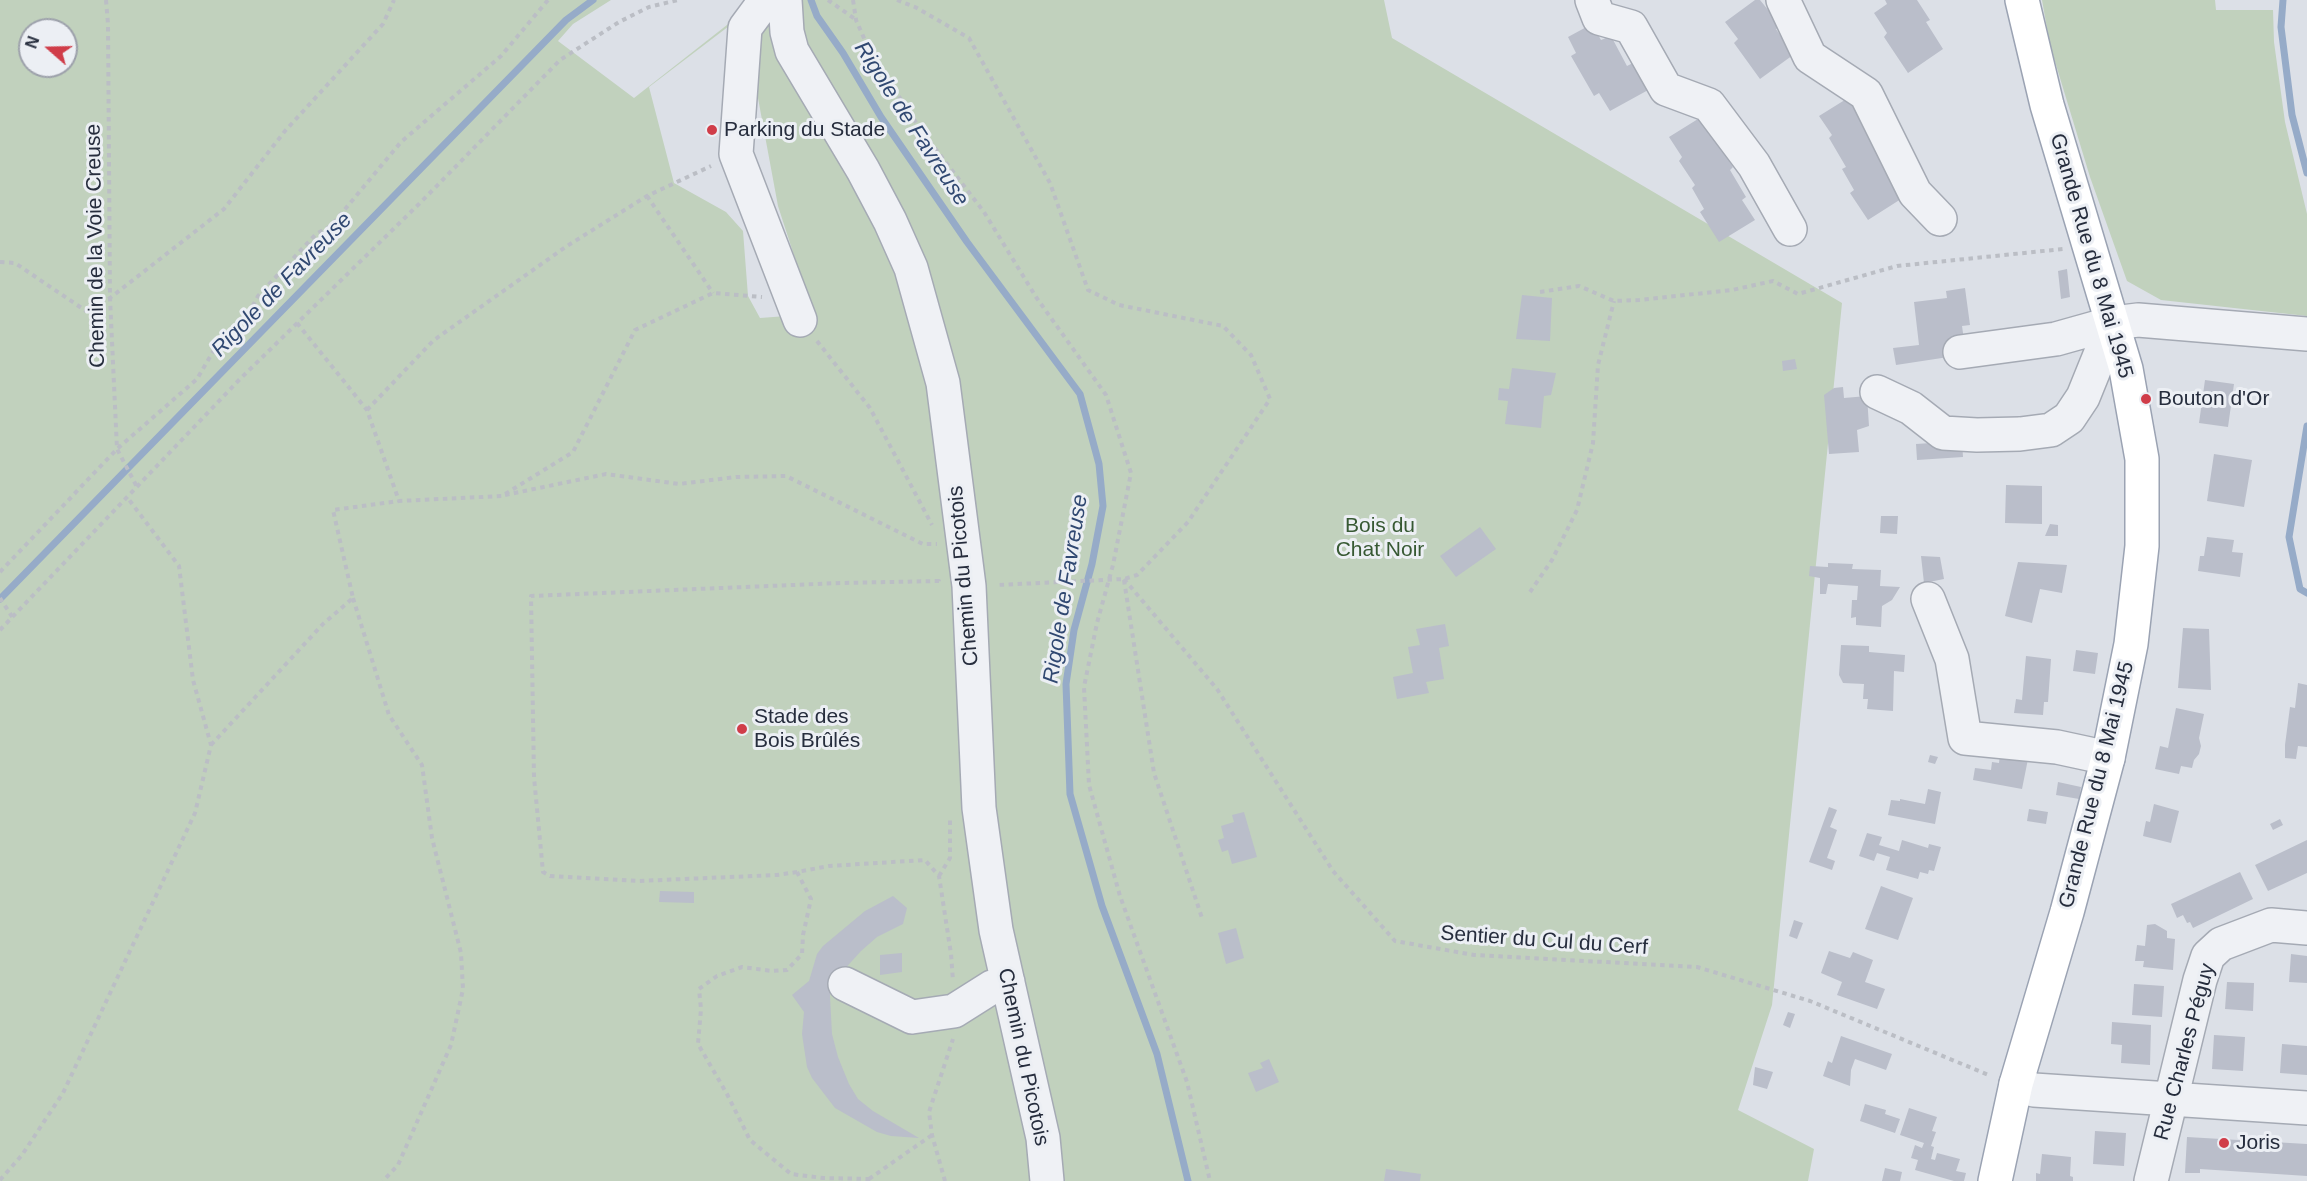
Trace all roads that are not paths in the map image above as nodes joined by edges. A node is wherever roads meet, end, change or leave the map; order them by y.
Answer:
1 (770, 0) edge
2 (785, 0) edge
3 (1592, 0) edge
4 (1783, 0) edge
5 (2022, 0) edge
6 (1940, 219) dead end
7 (1790, 229) dead end
8 (800, 320) road end
9 (2113, 323) junction
10 (2307, 334) edge
11 (1960, 352) dead end
12 (1877, 392) dead end
13 (1928, 599) dead end
14 (2108, 758) junction
15 (2307, 908) edge
16 (2271, 925) junction
17 (2307, 928) edge
18 (1008, 982) junction
19 (845, 984) dead end
20 (2016, 1084) junction
21 (2172, 1101) junction
22 (2307, 1108) edge
23 (1047, 1181) edge
24 (1995, 1181) edge
25 (2151, 1181) edge

1 - 8 street
2 - 18 street, Chemin du Picotois
3 - 7 street
4 - 6 street
5 - 9 main road, Grande Rue du 8 Mai 1945
9 - 10 street
9 - 11 street
9 - 12 street
9 - 14 main road, Grande Rue du 8 Mai 1945
13 - 14 street
14 - 20 main road, Grande Rue du 8 Mai 1945
15 - 16 street, Rue Charles Péguy
16 - 17 street, Rue Charles Péguy
16 - 21 street, Rue Charles Péguy
18 - 19 street
18 - 23 street, Chemin du Picotois
20 - 21 street
20 - 24 main road, Grande Rue du 8 Mai 1945
21 - 22 street
21 - 25 street, Rue Charles Péguy

